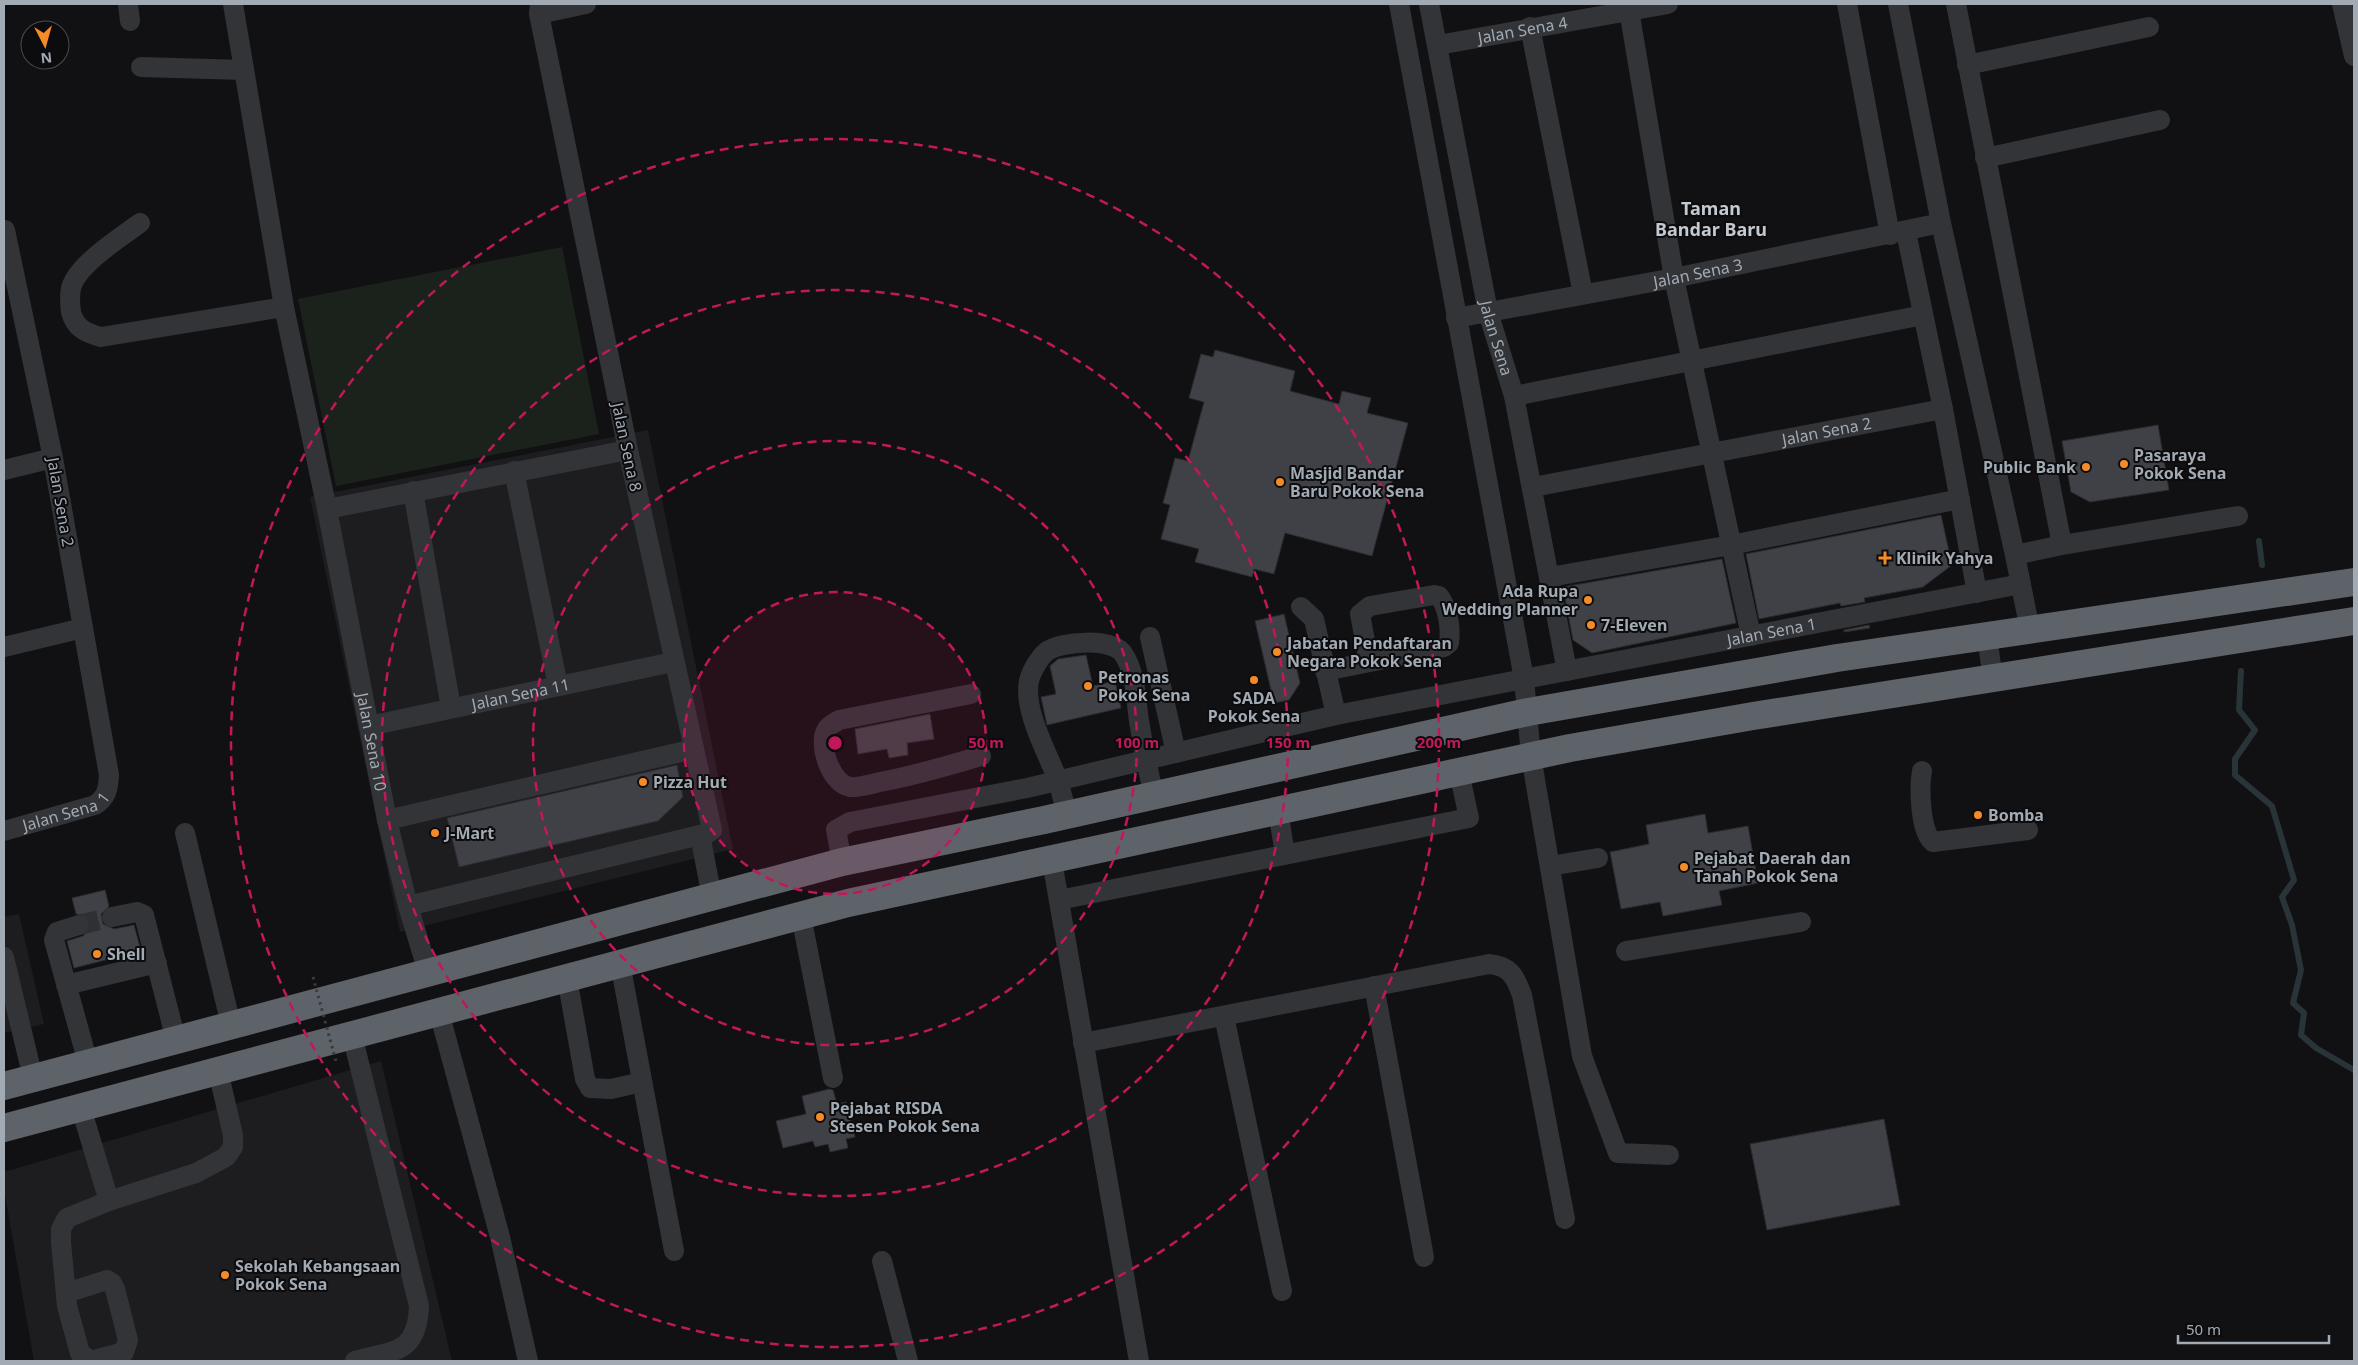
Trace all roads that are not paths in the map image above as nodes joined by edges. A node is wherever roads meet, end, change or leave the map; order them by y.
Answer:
1 (232, 4) edge
2 (582, 4) edge
3 (1399, 4) edge
4 (1429, 4) edge
5 (1668, 4) edge
6 (1847, 4) edge
7 (1898, 4) edge
8 (1956, 4) edge
9 (2342, 4) edge
10 (1629, 7) edge
11 (539, 9) edge
12 (1530, 27) junction
13 (2149, 27) dead end
14 (1438, 45) junction
15 (2354, 56) edge
16 (1968, 65) junction
17 (141, 67) dead end
18 (244, 70) junction
19 (2160, 120) dead end
20 (1985, 158) junction
21 (140, 223) dead end
22 (1941, 223) junction
23 (5, 230) edge
24 (1898, 234) junction
25 (1674, 278) junction
26 (1583, 294) junction
27 (284, 307) junction
28 (1488, 312) junction
29 (1923, 315) junction
30 (1456, 318) junction
31 (1693, 359) junction
32 (1514, 396) junction
33 (1943, 409) junction
34 (628, 450) junction
35 (1711, 453) junction
36 (53, 458) junction
37 (4, 470) edge
38 (514, 471) junction
39 (1533, 487) junction
40 (414, 491) junction
41 (1960, 499) junction
42 (327, 509) junction
43 (2238, 516) dead end
44 (1731, 545) junction
45 (2062, 545) junction
46 (2015, 555) junction
47 (1550, 578) junction
48 (2354, 582) edge
49 (2021, 584) junction
50 (1977, 593) junction
51 (1301, 607) dead end
52 (2354, 621) edge
53 (83, 628) junction
54 (2030, 630) junction
55 (1751, 636) junction
56 (1150, 637) dead end
57 (1987, 637) junction
58 (4, 647) edge
59 (673, 662) junction
60 (1369, 662) junction
61 (1325, 671) junction
62 (1567, 671) junction
63 (1524, 679) junction
64 (1993, 679) junction
65 (558, 686) junction
66 (971, 694) dead end
67 (451, 708) junction
68 (1528, 712) junction
69 (1336, 715) junction
70 (369, 726) junction
71 (694, 749) junction
72 (1176, 753) junction
73 (981, 756) dead end
74 (1531, 756) junction
75 (1145, 759) junction
76 (1922, 771) dead end
77 (1459, 772) junction
78 (108, 775) joint
79 (902, 778) junction
80 (1058, 781) junction
81 (1154, 795) junction
82 (908, 810) junction
83 (1278, 811) junction
84 (1067, 815) junction
85 (387, 820) junction
86 (2028, 830) dead end
87 (4, 831) edge
88 (185, 833) dead end
89 (700, 835) junction
90 (1285, 854) junction
91 (1598, 858) dead end
92 (1052, 860) junction
93 (842, 862) junction
94 (1550, 866) junction
95 (712, 896) junction
96 (1059, 900) junction
97 (408, 906) junction
98 (801, 916) junction
99 (112, 917) tunnel mouth
100 (1801, 922) dead end
101 (79, 925) tunnel mouth
102 (1626, 951) dead end
103 (4, 957) edge
104 (157, 963) junction
105 (620, 963) junction
106 (428, 972) junction
107 (567, 978) junction
108 (66, 985) junction
109 (1374, 986) junction
110 (10, 1007) edge
111 (439, 1012) junction
112 (1224, 1016) junction
113 (231, 1025) junction
114 (352, 1035) junction
115 (176, 1040) junction
116 (1083, 1043) junction
117 (88, 1063) junction
118 (218, 1071) junction
119 (34, 1078) junction
120 (833, 1078) dead end
121 (642, 1082) junction
122 (4, 1086) edge
123 (81, 1108) junction
124 (4, 1128) edge
125 (1669, 1155) dead end
126 (109, 1201) junction
127 (1565, 1219) dead end
128 (674, 1251) dead end
129 (1424, 1257) dead end
130 (882, 1261) dead end
131 (1282, 1291) dead end
132 (66, 1293) junction
133 (91, 1361) edge
134 (356, 1361) edge
135 (528, 1361) edge
136 (908, 1361) edge
137 (1139, 1361) edge

1 - 18 street, Jalan Sena 10
2 - 11 street
3 - 30 street
4 - 14 street, Jalan Sena
5 - 10 street, Jalan Sena 4
6 - 24 street
7 - 22 street
8 - 16 street
9 - 15 street
10 - 12 street, Jalan Sena 4
10 - 25 street
11 - 34 street, Jalan Sena 8
12 - 14 street, Jalan Sena 4
12 - 26 street
13 - 16 street
14 - 28 street, Jalan Sena
16 - 20 street
17 - 18 street
18 - 27 street, Jalan Sena 10
19 - 20 street
20 - 45 street
21 - 27 street
22 - 24 street, Jalan Sena 3
22 - 46 street
23 - 36 street, Jalan Sena 2
24 - 25 street, Jalan Sena 3
24 - 29 street
25 - 26 street, Jalan Sena 3
25 - 31 street
26 - 28 street, Jalan Sena 3
27 - 42 street, Jalan Sena 10
28 - 30 street, Jalan Sena 3
28 - 32 street, Jalan Sena
29 - 31 street
29 - 33 street
30 - 63 street
31 - 32 street
31 - 35 street
32 - 39 street, Jalan Sena
33 - 35 street, Jalan Sena 2
33 - 41 street
34 - 38 street
34 - 59 street, Jalan Sena 8
35 - 39 street, Jalan Sena 2
35 - 44 street
36 - 37 street
36 - 53 street, Jalan Sena 2
38 - 40 street
38 - 65 street
39 - 47 street, Jalan Sena
40 - 42 street
40 - 67 street
41 - 44 street
41 - 50 street
42 - 70 street, Jalan Sena 10
43 - 45 street
44 - 47 street
44 - 55 street
45 - 46 street
46 - 49 street
47 - 62 street, Jalan Sena
48 - 54 highway
49 - 50 street, Jalan Sena 1
49 - 54 street
50 - 55 street, Jalan Sena 1
51 - 61 street
52 - 64 highway
53 - 58 street
53 - 78 street, Jalan Sena 2
54 - 57 highway
55 - 62 street, Jalan Sena 1
56 - 72 street
57 - 64 street
57 - 68 highway
59 - 65 street, Jalan Sena 11
59 - 71 street, Jalan Sena 8
60 - 60 street
60 - 61 street
61 - 69 street
62 - 63 street, Jalan Sena 1
63 - 68 street
63 - 69 street, Jalan Sena 1
64 - 74 highway
65 - 67 street, Jalan Sena 11
66 - 79 street
67 - 70 street, Jalan Sena 11
68 - 74 street
68 - 81 highway
69 - 72 street, Jalan Sena 1
70 - 85 street, Jalan Sena 10
71 - 85 street
71 - 89 street, Jalan Sena 8
72 - 75 street, Jalan Sena 1
73 - 79 street
74 - 77 highway
74 - 94 street
75 - 80 street
75 - 80 street
75 - 81 street
76 - 86 street
77 - 83 highway
77 - 90 street
78 - 87 street, Jalan Sena 1
79 - 82 street
80 - 82 street
80 - 84 street
81 - 84 highway
82 - 93 street
83 - 90 street
83 - 92 highway
84 - 93 highway
85 - 97 street, Jalan Sena 10
88 - 113 street
89 - 95 street
89 - 97 street
90 - 96 street
91 - 94 street
92 - 96 street
92 - 98 highway
93 - 95 highway
94 - 125 street
95 - 106 highway
96 - 116 street
97 - 106 street, Jalan Sena 10
98 - 105 highway
98 - 120 street
99 - 104 street
100 - 102 street
101 - 108 street
103 - 110 street
104 - 108 street
104 - 115 street
105 - 107 highway
105 - 121 street
106 - 113 highway
107 - 111 highway
107 - 121 street
108 - 117 street
109 - 112 street
109 - 127 street
109 - 129 street
110 - 119 street
111 - 114 highway
111 - 135 street
112 - 116 street
112 - 131 street
113 - 115 highway
114 - 118 highway
114 - 134 street
115 - 117 highway
116 - 137 street
117 - 119 highway
118 - 123 highway
118 - 126 street
119 - 122 highway
121 - 128 street
123 - 124 highway
123 - 126 street
126 - 132 street
130 - 136 street
132 - 133 street
132 - 133 street

